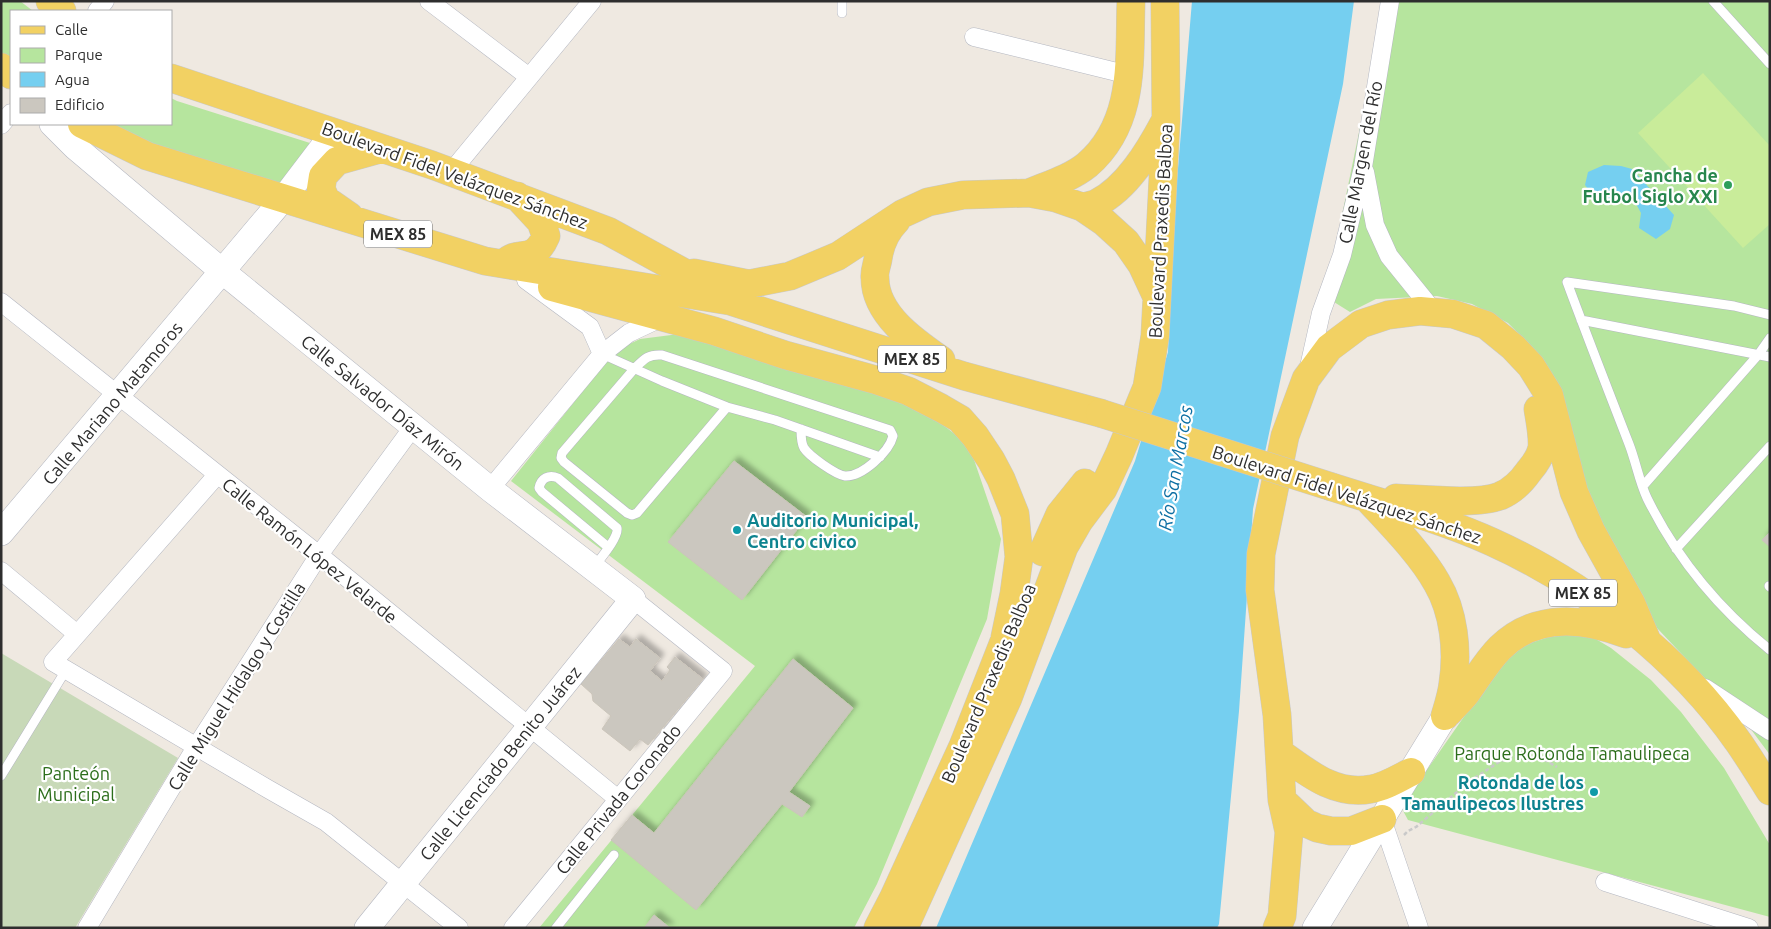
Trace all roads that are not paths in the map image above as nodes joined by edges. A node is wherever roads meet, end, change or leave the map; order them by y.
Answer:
1 (50, 1) edge
2 (428, 1) edge
3 (592, 1) edge
4 (842, 1) edge
5 (1131, 1) edge
6 (1165, 1) edge
7 (1390, 1) edge
8 (1713, 1) edge
9 (61, 10) edge
10 (842, 13) dead end
11 (974, 37) dead end
12 (1770, 64) edge
13 (1129, 74) junction
14 (529, 77) junction
15 (172, 78) edge
16 (10, 115) edge
17 (1166, 120) junction
18 (1, 125) edge
19 (53, 125) edge
20 (84, 125) edge
21 (334, 132) junction
22 (380, 149) junction
23 (1364, 167) junction
24 (451, 172) junction
25 (1029, 193) junction
26 (517, 196) junction
27 (283, 199) junction
28 (1082, 207) junction
29 (902, 214) junction
30 (356, 222) junction
31 (505, 263) junction
32 (222, 271) junction
33 (681, 271) junction
34 (526, 280) junction
35 (1157, 296) junction
36 (726, 300) junction
37 (1, 302) edge
38 (1435, 313) junction
39 (1770, 315) edge
40 (663, 317) junction
41 (1581, 320) junction
42 (1770, 338) edge
43 (602, 354) junction
44 (1758, 355) junction
45 (1770, 357) edge
46 (1531, 366) junction
47 (634, 368) junction
48 (964, 376) junction
49 (1306, 379) junction
50 (119, 394) junction
51 (727, 406) junction
52 (413, 427) junction
53 (801, 429) junction
54 (1770, 446) edge
55 (1119, 455) junction
56 (880, 457) junction
57 (217, 475) junction
58 (1643, 486) junction
59 (490, 488) junction
60 (1366, 497) junction
61 (1, 533) edge
62 (608, 547) junction
63 (1676, 549) junction
64 (319, 555) junction
65 (593, 568) junction
66 (1, 571) edge
67 (633, 599) junction
68 (78, 634) junction
69 (1004, 638) junction
70 (1646, 642) junction
71 (1770, 650) edge
72 (59, 666) junction
73 (1678, 670) junction
74 (723, 671) joint
75 (1445, 716) junction
76 (529, 728) junction
77 (1770, 731) edge
78 (196, 747) junction
79 (1280, 753) junction
80 (1411, 772) junction
81 (1, 776) edge
82 (1770, 791) edge
83 (618, 799) junction
84 (1282, 800) junction
85 (1382, 819) junction
86 (614, 855) dead end
87 (403, 882) junction
88 (1606, 882) dead end
89 (93, 926) edge
90 (367, 928) edge
91 (459, 928) edge
92 (513, 928) edge
93 (556, 928) edge
94 (878, 928) edge
95 (904, 928) edge
96 (1259, 928) edge
97 (1278, 928) edge
98 (1315, 928) edge
99 (1419, 928) edge
100 (1749, 928) edge

1 - 9 main road
2 - 14 street
3 - 14 street
4 - 10 lane
5 - 13 main road
6 - 17 main road, Boulevard Praxedis Balboa
7 - 23 street, Calle Margen del Río
8 - 12 lane
11 - 13 street
13 - 25 main road
14 - 24 street
15 - 21 main road, Boulevard Fidel Velázquez Sánchez / MEX 85
16 - 18 street
17 - 28 main road
17 - 35 main road, Boulevard Praxedis Balboa
19 - 32 street, Calle Salvador Díaz Mirón
20 - 27 main road, Boulevard Fidel Velázquez Sánchez / MEX 85
21 - 22 main road, Boulevard Fidel Velázquez Sánchez / MEX 85
21 - 27 street, Calle Mariano Matamoros
22 - 24 main road, Boulevard Fidel Velázquez Sánchez / MEX 85
22 - 30 main road
23 - 38 street
23 - 49 street, Calle Margen del Río
24 - 26 main road, Boulevard Fidel Velázquez Sánchez / MEX 85
25 - 28 main road
25 - 29 main road
26 - 31 main road
26 - 33 main road, Boulevard Fidel Velázquez Sánchez / MEX 85
27 - 30 main road, Boulevard Fidel Velázquez Sánchez / MEX 85
27 - 32 street, Calle Mariano Matamoros
28 - 35 main road
29 - 33 main road
29 - 48 main road
30 - 31 main road, Boulevard Fidel Velázquez Sánchez / MEX 85
31 - 34 main road
31 - 36 main road, Boulevard Fidel Velázquez Sánchez / MEX 85
32 - 50 street, Calle Mariano Matamoros
32 - 52 street, Calle Salvador Díaz Mirón
33 - 36 main road, Boulevard Fidel Velázquez Sánchez / MEX 85
34 - 40 main road
34 - 43 street
35 - 55 main road, Boulevard Praxedis Balboa
36 - 48 main road, Boulevard Fidel Velázquez Sánchez / MEX 85
37 - 50 street, Calle Ramón López Velarde
38 - 46 main road
38 - 49 main road
39 - 41 lane
40 - 43 street
40 - 69 main road
41 - 44 lane
41 - 58 lane
42 - 44 lane
43 - 47 lane
43 - 59 street
44 - 45 lane
44 - 58 lane
46 - 60 main road
46 - 70 main road
47 - 51 lane
47 - 51 lane
47 - 56 lane
48 - 60 main road, Boulevard Fidel Velázquez Sánchez / MEX 85, bridge
49 - 79 main road
50 - 57 street, Calle Ramón López Velarde
50 - 61 street, Calle Mariano Matamoros
51 - 53 lane
52 - 59 street, Calle Salvador Díaz Mirón
52 - 64 street, Calle Miguel Hidalgo y Costilla
53 - 56 lane
53 - 56 lane
54 - 63 lane
55 - 69 main road, Boulevard Praxedis Balboa
55 - 95 main road, Boulevard Praxedis Balboa
57 - 64 street, Calle Ramón López Velarde
57 - 68 street
58 - 63 lane
59 - 65 street, Calle Salvador Díaz Mirón
60 - 70 main road, Boulevard Fidel Velázquez Sánchez / MEX 85
60 - 75 main road
62 - 62 lane
62 - 65 lane
63 - 71 lane
64 - 76 street, Calle Ramón López Velarde
64 - 78 street, Calle Miguel Hidalgo y Costilla
65 - 67 street, Calle Salvador Díaz Mirón
66 - 68 street
67 - 74 street, Calle Salvador Díaz Mirón
67 - 76 street, Calle Licenciado Benito Juárez
68 - 72 street
69 - 94 main road, Boulevard Praxedis Balboa
70 - 73 main road, Boulevard Fidel Velázquez Sánchez / MEX 85
70 - 75 main road
72 - 78 street
72 - 81 lane
73 - 77 street
73 - 82 main road, Boulevard Fidel Velázquez Sánchez / MEX 85
74 - 83 street, Calle Privada Coronado
75 - 80 street
76 - 83 street, Calle Ramón López Velarde
76 - 87 street, Calle Licenciado Benito Juárez
78 - 87 street
78 - 89 street, Calle Miguel Hidalgo y Costilla
79 - 80 main road
79 - 84 main road
80 - 85 street
83 - 92 street, Calle Privada Coronado
84 - 85 main road
84 - 96 main road
84 - 97 main road
85 - 98 street
85 - 99 street
86 - 93 lane
87 - 90 street, Calle Licenciado Benito Juárez
87 - 91 street
88 - 100 street

